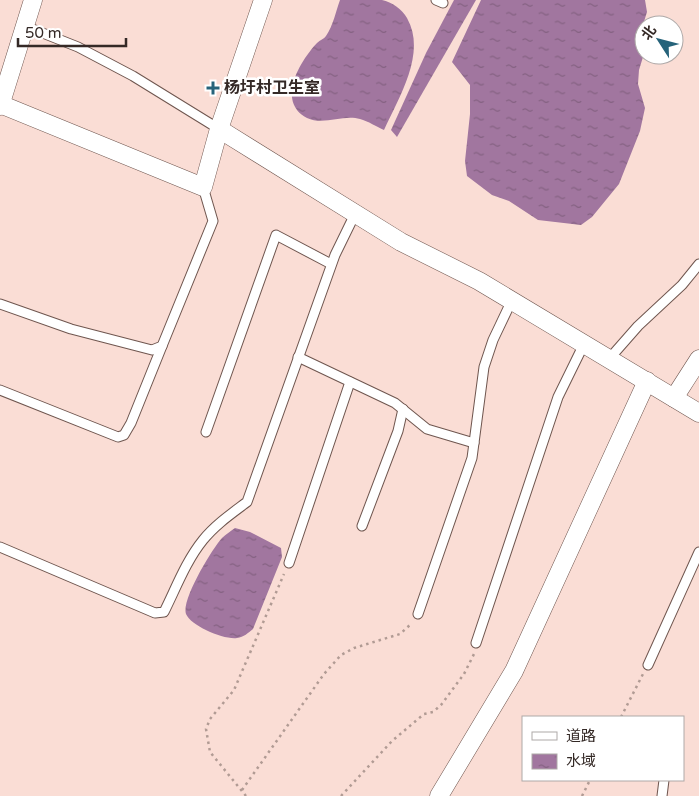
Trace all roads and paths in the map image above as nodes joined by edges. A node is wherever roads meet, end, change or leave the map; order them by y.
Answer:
1 (33, 0) edge
2 (263, 0) edge
3 (25, 26) junction
4 (0, 104) edge
5 (219, 129) junction
6 (202, 188) junction
7 (355, 214) junction
8 (332, 264) junction
9 (699, 264) edge
10 (512, 300) junction
11 (0, 304) edge
12 (584, 344) junction
13 (162, 346) junction
14 (298, 357) junction
15 (609, 359) junction
16 (699, 359) edge
17 (647, 381) junction
18 (350, 382) junction
19 (0, 390) edge
20 (674, 398) junction
21 (403, 409) junction
22 (699, 413) edge
23 (206, 432) dead end
24 (474, 443) junction
25 (362, 526) dead end
26 (0, 547) edge
27 (699, 552) edge
28 (289, 563) joint
29 (418, 614) joint
30 (476, 643) joint
31 (648, 665) joint
32 (622, 716) edge
33 (590, 781) edge
34 (664, 781) edge
35 (242, 790) junction
36 (246, 796) edge
37 (341, 796) edge
38 (439, 796) edge
39 (582, 796) edge
40 (662, 796) edge

1 - 3 street
2 - 5 street
3 - 4 street
3 - 5 lane
4 - 6 street
5 - 6 street
5 - 7 street
6 - 13 lane
7 - 8 lane
7 - 10 street
8 - 14 lane
8 - 23 lane
9 - 15 lane
10 - 12 street
10 - 24 lane
11 - 13 lane
12 - 15 street
12 - 30 lane
13 - 19 lane
14 - 18 lane
14 - 26 lane
15 - 17 street
16 - 20 street
17 - 20 street
17 - 38 street
18 - 21 lane
18 - 28 lane
20 - 22 street
21 - 24 lane
21 - 25 lane
24 - 29 lane
27 - 31 lane
28 - 35 path
29 - 35 path
30 - 37 path
31 - 32 path
33 - 39 path
34 - 40 lane
35 - 36 path

